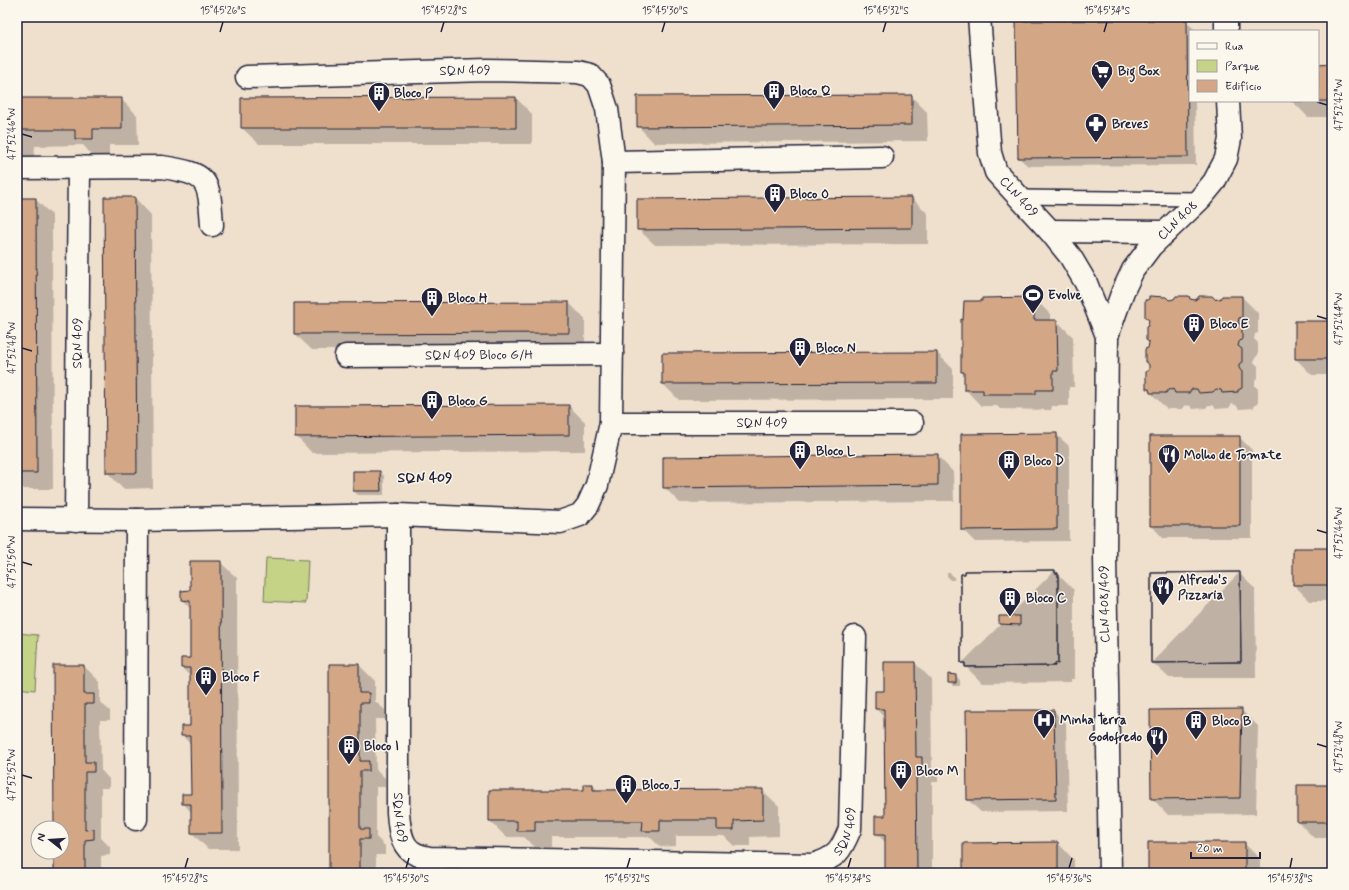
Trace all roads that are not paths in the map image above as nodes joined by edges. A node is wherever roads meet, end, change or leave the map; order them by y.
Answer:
1 (979, 17) edge
2 (1226, 17) edge
3 (1226, 30) edge
4 (247, 77) dead end
5 (1228, 102) edge
6 (882, 157) dead end
7 (614, 162) junction
8 (79, 166) junction
9 (17, 168) edge
10 (1018, 196) junction
11 (1200, 199) junction
12 (212, 225) dead end
13 (1050, 231) junction
14 (1166, 232) junction
15 (1107, 336) junction
16 (612, 354) junction
17 (346, 356) dead end
18 (612, 422) junction
19 (912, 423) dead end
20 (398, 515) junction
21 (17, 519) edge
22 (76, 520) junction
23 (137, 520) junction
24 (855, 637) dead end
25 (136, 819) dead end
26 (1110, 873) edge

1 - 10 street, CLN 409
2 - 3 street
4 - 7 street, SQN 409
5 - 11 street, CLN 408
6 - 7 street
7 - 16 street, SQN 409
8 - 9 street
8 - 12 street
8 - 22 street, SQN 409
10 - 11 lane
10 - 13 street, CLN 409
11 - 14 street, CLN 408
13 - 14 street
13 - 15 street, CLN 409
14 - 15 street, CLN 408
15 - 26 street, CLN 408/409
16 - 17 street, SQN 409 Bloco G/H
16 - 18 street, SQN 409
18 - 19 street, SQN 409
18 - 20 street, SQN 409
20 - 23 street, SQN 409
20 - 24 street, SQN 409
21 - 22 street, SQN 409
22 - 23 street, SQN 409
23 - 25 street

